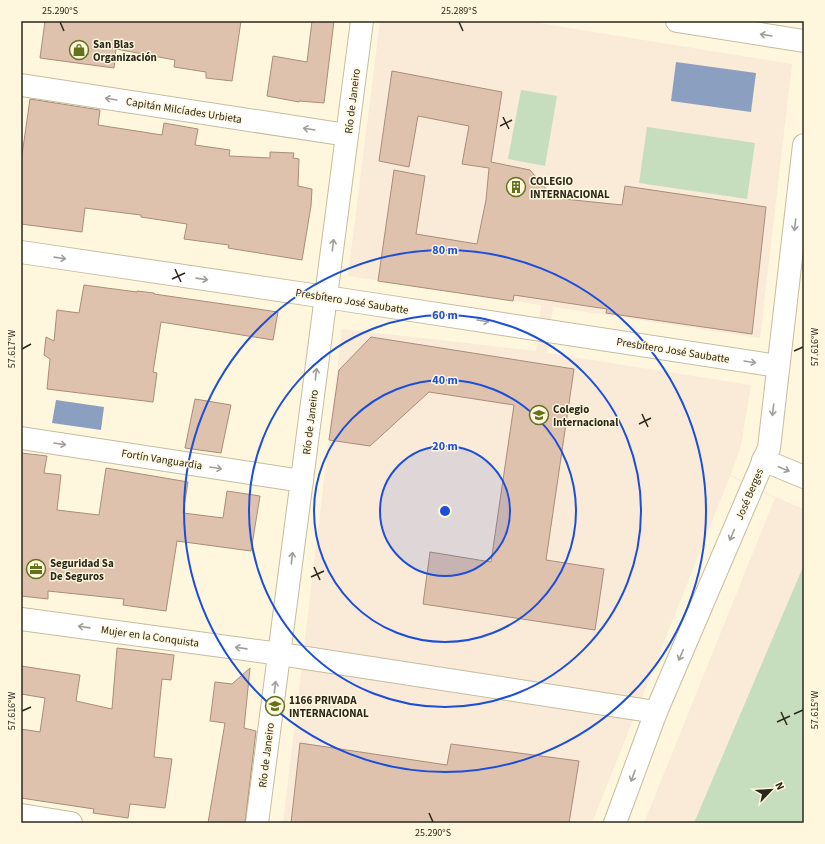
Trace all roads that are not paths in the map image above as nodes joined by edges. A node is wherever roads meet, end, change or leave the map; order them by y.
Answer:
1 (362, 21) edge
2 (677, 21) edge
3 (804, 42) edge
4 (21, 85) edge
5 (347, 135) junction
6 (804, 145) edge
7 (21, 252) edge
8 (326, 297) junction
9 (778, 366) junction
10 (21, 438) edge
11 (763, 460) junction
12 (804, 477) edge
13 (302, 481) junction
14 (21, 619) edge
15 (280, 654) junction
16 (656, 712) junction
17 (21, 815) edge
18 (71, 823) edge
19 (257, 823) edge
20 (616, 823) edge

1 - 5 street, Río de Janeiro
3 -> 2 street
5 -> 4 street, Capitán Milcíades Urbieta
8 -> 5 street, Río de Janeiro
6 -> 9 street, José Berges
7 -> 8 street, Presbítero José Saubatte
8 -> 9 street, Presbítero José Saubatte
13 -> 8 street, Río de Janeiro
9 -> 11 street, José Berges
10 -> 13 street, Fortín Vanguardia
11 -> 12 street
11 -> 16 street, José Berges
15 -> 13 street, Río de Janeiro
15 -> 14 street, Mujer en la Conquista
15 - 16 street, Mujer en la Conquista
19 -> 15 street, Río de Janeiro
16 -> 20 street, José Berges
17 - 18 street

